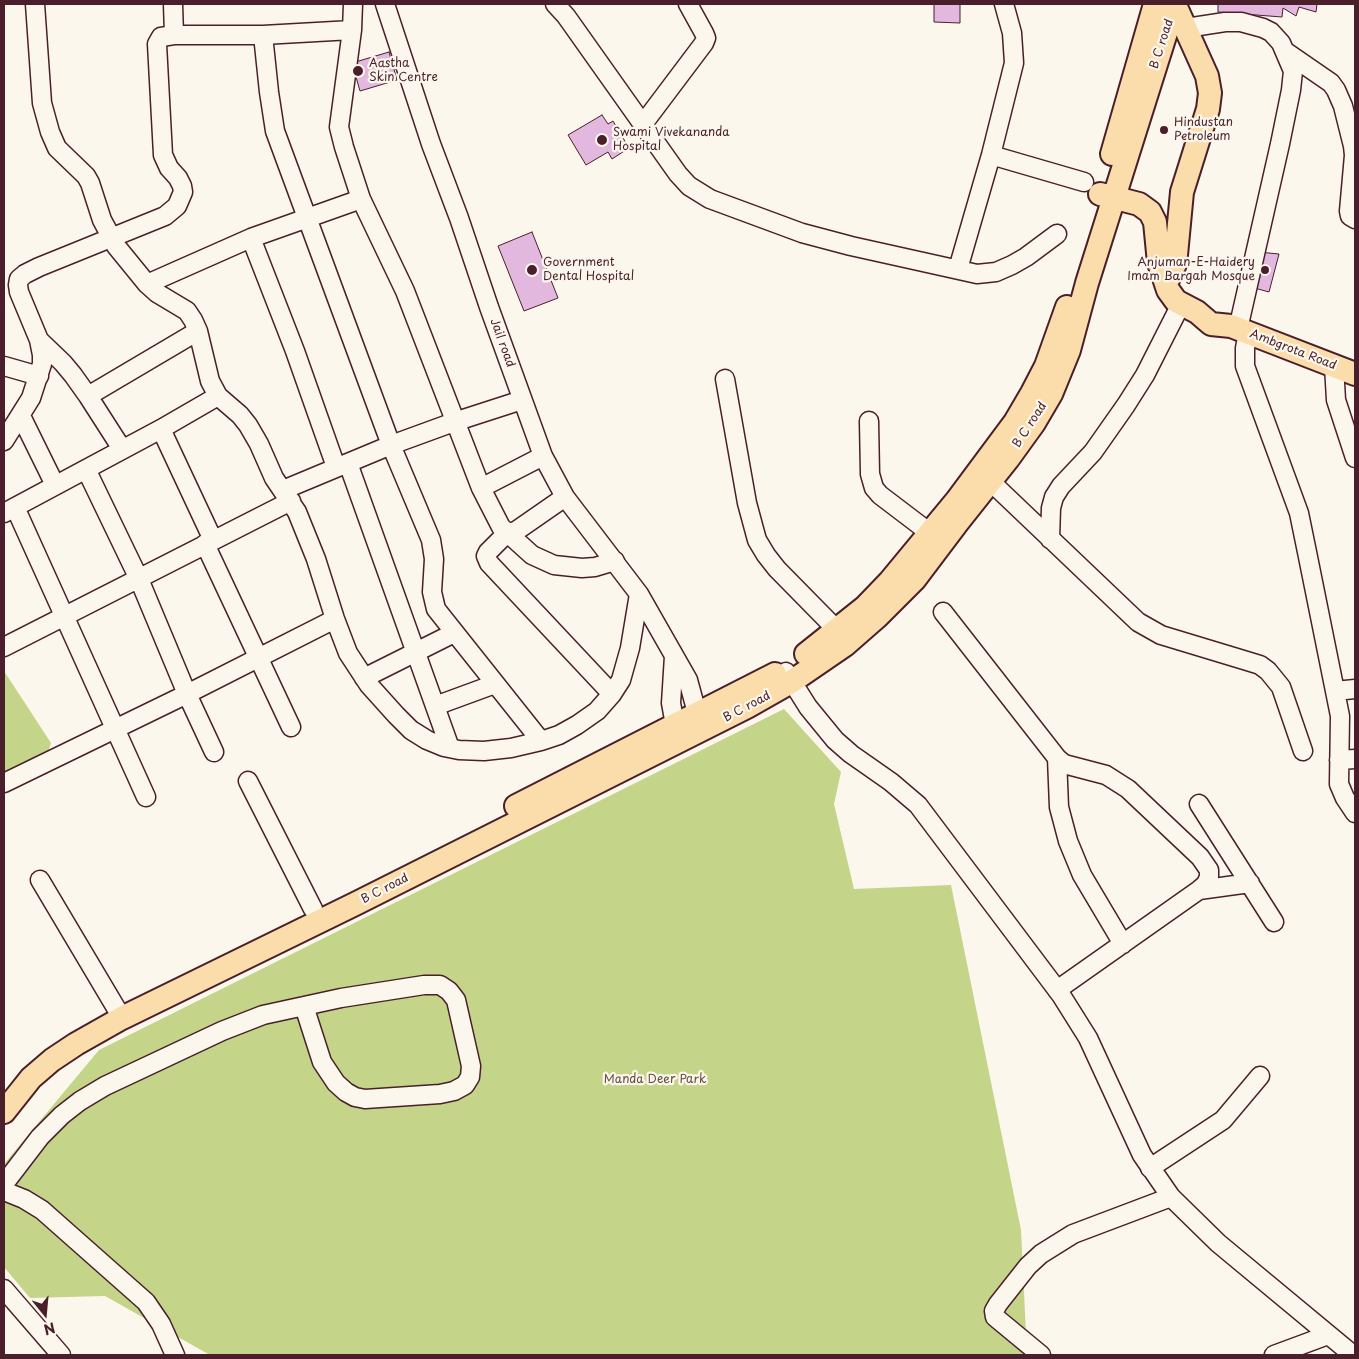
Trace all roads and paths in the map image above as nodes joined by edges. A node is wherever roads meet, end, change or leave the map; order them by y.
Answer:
1 (35, 4) edge
2 (173, 4) edge
3 (353, 4) edge
4 (385, 4) edge
5 (555, 4) edge
6 (688, 4) edge
7 (1004, 4) edge
8 (1168, 4) edge
9 (1186, 28) junction
10 (352, 30) junction
11 (263, 34) junction
12 (174, 35) junction
13 (1286, 52) junction
14 (643, 124) junction
15 (991, 155) junction
16 (1099, 191) junction
17 (1182, 192) junction
18 (361, 198) junction
19 (1145, 208) junction
20 (308, 218) junction
21 (1355, 220) edge
22 (1057, 234) dead end
23 (110, 237) junction
24 (251, 238) junction
25 (958, 269) junction
26 (147, 284) junction
27 (1166, 284) junction
28 (1189, 308) junction
29 (1239, 329) junction
30 (198, 331) junction
31 (39, 340) junction
32 (4, 366) edge
33 (1334, 366) junction
34 (1355, 374) edge
35 (39, 376) junction
36 (725, 379) dead end
37 (88, 396) junction
38 (218, 396) junction
39 (522, 400) junction
40 (21, 416) junction
41 (869, 421) dead end
42 (454, 422) junction
43 (161, 429) junction
44 (4, 441) edge
45 (391, 445) junction
46 (122, 450) junction
47 (543, 456) junction
48 (1355, 458) edge
49 (342, 465) junction
50 (86, 469) junction
51 (990, 481) junction
52 (55, 485) junction
53 (481, 488) junction
54 (287, 495) junction
55 (565, 497) junction
56 (10, 510) edge
57 (507, 533) junction
58 (930, 533) junction
59 (1050, 538) junction
60 (209, 542) junction
61 (615, 561) junction
62 (139, 579) junction
63 (639, 594) junction
64 (943, 612) dead end
65 (65, 615) junction
66 (335, 619) junction
67 (837, 630) junction
68 (454, 632) junction
69 (4, 647) edge
70 (415, 651) junction
71 (674, 655) junction
72 (258, 657) junction
73 (788, 676) junction
74 (364, 678) junction
75 (495, 684) junction
76 (1355, 689) edge
77 (1335, 692) junction
78 (187, 694) junction
79 (612, 694) junction
80 (435, 706) junction
81 (700, 722) junction
82 (115, 727) junction
83 (291, 727) dead end
84 (679, 733) junction
85 (541, 741) junction
86 (450, 748) junction
87 (1303, 751) dead end
88 (214, 752) dead end
89 (1057, 758) junction
90 (1347, 760) edge
91 (248, 781) dead end
92 (4, 782) edge
93 (146, 797) dead end
94 (1199, 804) dead end
95 (1355, 813) edge
96 (397, 875) junction
97 (40, 880) dead end
98 (1250, 883) junction
99 (1199, 890) junction
100 (313, 909) junction
101 (1274, 922) dead end
102 (1123, 944) junction
103 (1057, 990) junction
104 (304, 1006) junction
105 (119, 1013) junction
106 (1260, 1076) dead end
107 (4, 1090) edge
108 (4, 1112) edge
109 (1150, 1168) junction
110 (4, 1184) edge
111 (4, 1192) edge
112 (1171, 1197) junction
113 (4, 1289) edge
114 (1328, 1335) junction
115 (1345, 1353) edge
116 (61, 1355) edge
117 (175, 1355) edge
118 (1041, 1355) edge
119 (1274, 1355) edge

1 - 23 street
2 - 12 street
3 - 10 street
4 - 39 street, Jail road
5 - 14 street
6 - 14 street
7 - 15 street
8 - 9 main road
8 - 16 main road
9 - 13 street
9 - 17 main road
10 - 11 street
10 - 18 street
11 - 12 street
11 - 20 street
12 - 23 street
13 - 21 street
13 - 29 street
14 - 25 street
15 - 16 street
15 - 25 street
16 - 19 main road
16 - 51 main road, B C road
16 - 58 main road
17 - 19 main road
17 - 27 main road
18 - 20 street
18 - 42 street
19 - 27 main road
20 - 24 street
20 - 45 street
22 - 25 street
23 - 26 street
23 - 31 street
24 - 26 street
24 - 49 street
26 - 30 street
27 - 28 main road
28 - 29 main road, Ambgrota Road
28 - 59 street
29 - 33 main road, Ambgrota Road
29 - 77 street
30 - 37 street
30 - 38 street
31 - 35 street
31 - 37 street
32 - 35 street
33 - 34 main road, Ambgrota Road
33 - 48 street
35 - 40 street
36 - 67 street
37 - 46 street
38 - 43 street
38 - 54 street
39 - 42 street
39 - 47 street, Jail road
40 - 44 street
40 - 52 street
41 - 58 street
42 - 45 street
42 - 53 street
43 - 46 street
43 - 60 street
45 - 49 street
45 - 68 street
46 - 50 street
47 - 53 street
47 - 55 street, Jail road
49 - 54 street
49 - 70 street
50 - 52 street
50 - 62 street
51 - 59 street
51 - 73 main road, B C road
52 - 56 street
53 - 57 street
54 - 60 street
54 - 66 street
55 - 57 street
55 - 61 street, Jail road
56 - 65 street
57 - 61 street
57 - 79 street
58 - 67 main road
59 - 87 street
60 - 62 street
60 - 72 street
61 - 63 street, Jail road
62 - 65 street
62 - 78 street
63 - 71 street, Jail road
63 - 79 street
64 - 89 street
65 - 69 street
65 - 82 street
66 - 72 street
66 - 74 street
67 - 73 main road
68 - 70 street
68 - 75 street
70 - 74 street
70 - 80 street
71 - 81 street, Jail road
71 - 84 street
72 - 78 street
72 - 83 street
73 - 81 main road
73 - 103 street
74 - 86 street
75 - 80 street
75 - 85 street
76 - 77 street
77 - 90 street
78 - 82 street
78 - 88 street
79 - 85 street
80 - 86 street
81 - 84 main road
82 - 92 street
82 - 93 street
84 - 96 main road
85 - 86 street
89 - 99 street
89 - 102 street
90 - 95 street
91 - 100 street
94 - 98 street
96 - 100 main road
96 - 105 main road, B C road
97 - 105 street
98 - 99 street
98 - 101 street
99 - 102 street
100 - 105 main road
102 - 103 street
103 - 109 street
104 - 104 street
104 - 110 street
105 - 107 main road
105 - 108 main road, B C road
106 - 109 street
109 - 112 street
111 - 117 street
112 - 114 street
112 - 118 street
113 - 116 street
114 - 115 street
114 - 119 street

